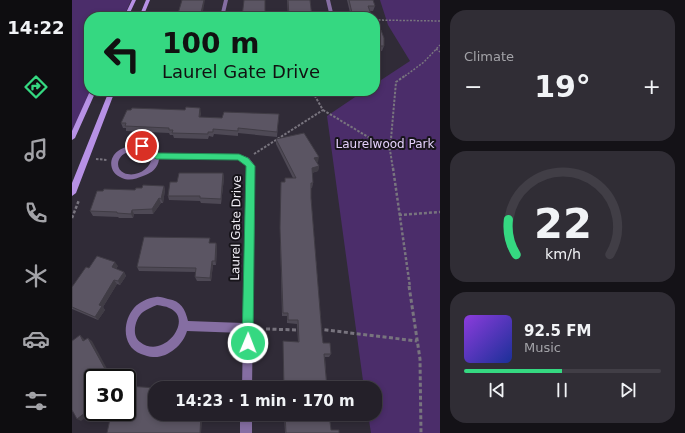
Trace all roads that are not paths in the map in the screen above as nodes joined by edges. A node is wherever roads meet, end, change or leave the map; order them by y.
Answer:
1 (134, 0) edge
2 (148, 0) edge
3 (226, 0) edge
4 (328, 0) edge
5 (128, 12) edge
6 (144, 12) edge
7 (223, 12) edge
8 (331, 12) edge
9 (91, 96) edge
10 (110, 96) edge
11 (72, 138) edge
12 (156, 156) junction
13 (72, 193) edge
14 (184, 326) junction
15 (248, 328) junction
16 (247, 381) edge
17 (246, 421) edge
18 (246, 433) edge

1 - 5 main road
2 - 6 main road
3 - 7 street
4 - 8 street
9 - 11 main road
10 - 13 main road
12 - 12 street, Laurel Gate Drive
12 - 15 street, Laurel Gate Drive
14 - 14 street
14 - 15 street
15 - 16 street, Laurel Gate Drive
17 - 18 street

